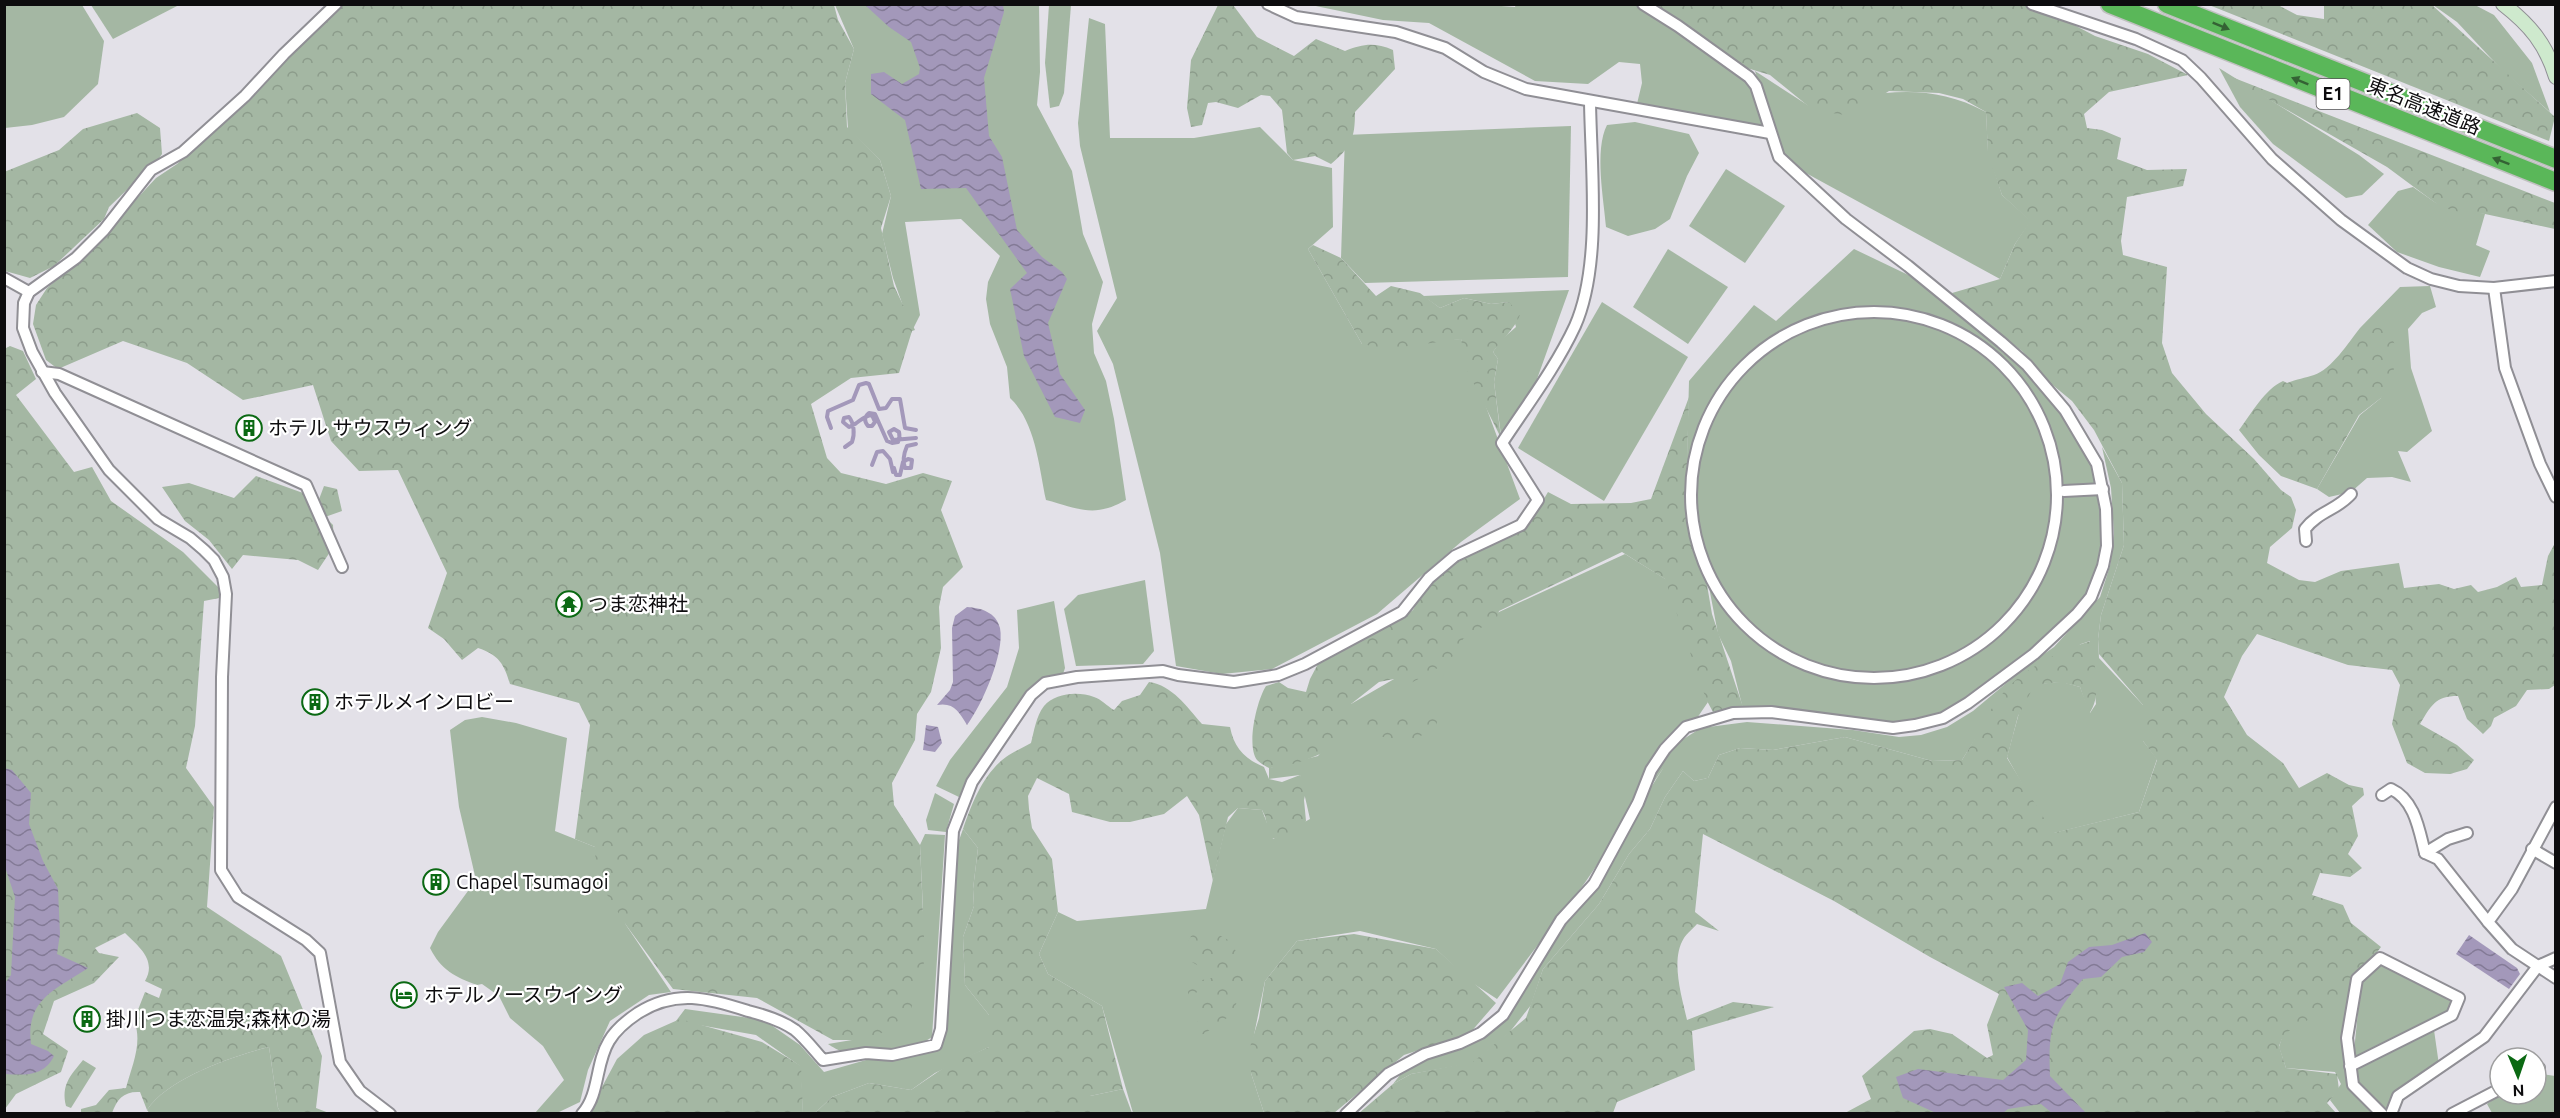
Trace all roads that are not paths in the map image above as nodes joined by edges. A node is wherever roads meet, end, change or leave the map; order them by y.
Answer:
1 (336, 4) edge
2 (1268, 4) edge
3 (1642, 4) edge
4 (2032, 4) edge
5 (2110, 4) edge
6 (2167, 4) edge
7 (2503, 4) edge
8 (2556, 77) edge
9 (1590, 102) junction
10 (1770, 133) junction
11 (2556, 159) edge
12 (2556, 182) edge
13 (4, 278) edge
14 (2556, 281) edge
15 (2494, 288) junction
16 (29, 292) junction
17 (42, 372) junction
18 (2103, 489) junction
19 (2064, 491) junction
20 (2351, 494) dead end
21 (2556, 497) edge
22 (2306, 541) dead end
23 (342, 567) dead end
24 (2382, 795) dead end
25 (2556, 807) edge
26 (2467, 833) dead end
27 (2532, 849) junction
28 (2425, 853) junction
29 (2556, 862) edge
30 (2488, 922) junction
31 (2556, 958) edge
32 (2538, 966) junction
33 (2556, 978) edge
34 (2350, 1066) junction
35 (2488, 1095) edge
36 (390, 1113) edge
37 (582, 1113) edge
38 (1346, 1113) edge
39 (2382, 1113) edge
40 (2391, 1113) edge
41 (2452, 1113) edge

1 - 16 street
2 - 9 street
3 - 10 street
4 - 15 street
12 -> 5 highway, 東名高速道路 / E1
6 -> 11 highway, 東名高速道路 / E1
7 - 8 street
9 - 10 street
9 - 37 street
10 - 18 street
13 - 16 street
14 - 15 street
15 - 21 street
16 - 17 street
17 - 23 street
17 - 36 street
18 - 19 street
18 - 38 street
19 - 19 street
20 - 22 street
24 - 28 street
25 - 27 street
26 - 28 street
27 - 29 street
27 - 30 street
28 - 30 street
30 - 32 street
31 - 32 street
32 - 33 street
32 - 40 street
34 - 34 street
34 - 39 street
35 - 41 street

